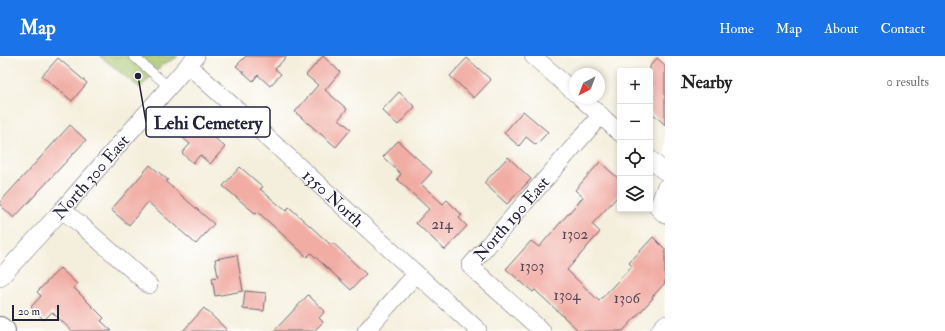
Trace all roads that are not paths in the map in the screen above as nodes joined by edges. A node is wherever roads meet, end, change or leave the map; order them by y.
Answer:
1 (133, 56) edge
2 (533, 56) edge
3 (192, 60) edge
4 (169, 87) junction
5 (569, 88) edge
6 (588, 104) edge
7 (601, 116) junction
8 (617, 130) edge
9 (653, 162) edge
10 (665, 172) edge
11 (665, 188) edge
12 (62, 210) junction
13 (665, 215) edge
14 (416, 274) junction
15 (0, 278) edge
16 (149, 285) dead end
17 (665, 324) edge
18 (0, 328) edge
19 (478, 330) edge
20 (4, 331) edge
21 (366, 331) edge
22 (542, 331) edge
23 (659, 331) edge

1 - 4 lane
2 - 5 street
3 - 4 street, North 300 East
3 - 14 street, 1350 North
4 - 12 street, North 300 East
6 - 7 street
7 - 8 street
7 - 22 street, North 190 East
9 - 10 street
11 - 13 street
12 - 15 street, North 300 East
12 - 16 street
14 - 19 street, 1350 North
14 - 21 street
17 - 23 street
18 - 20 street

